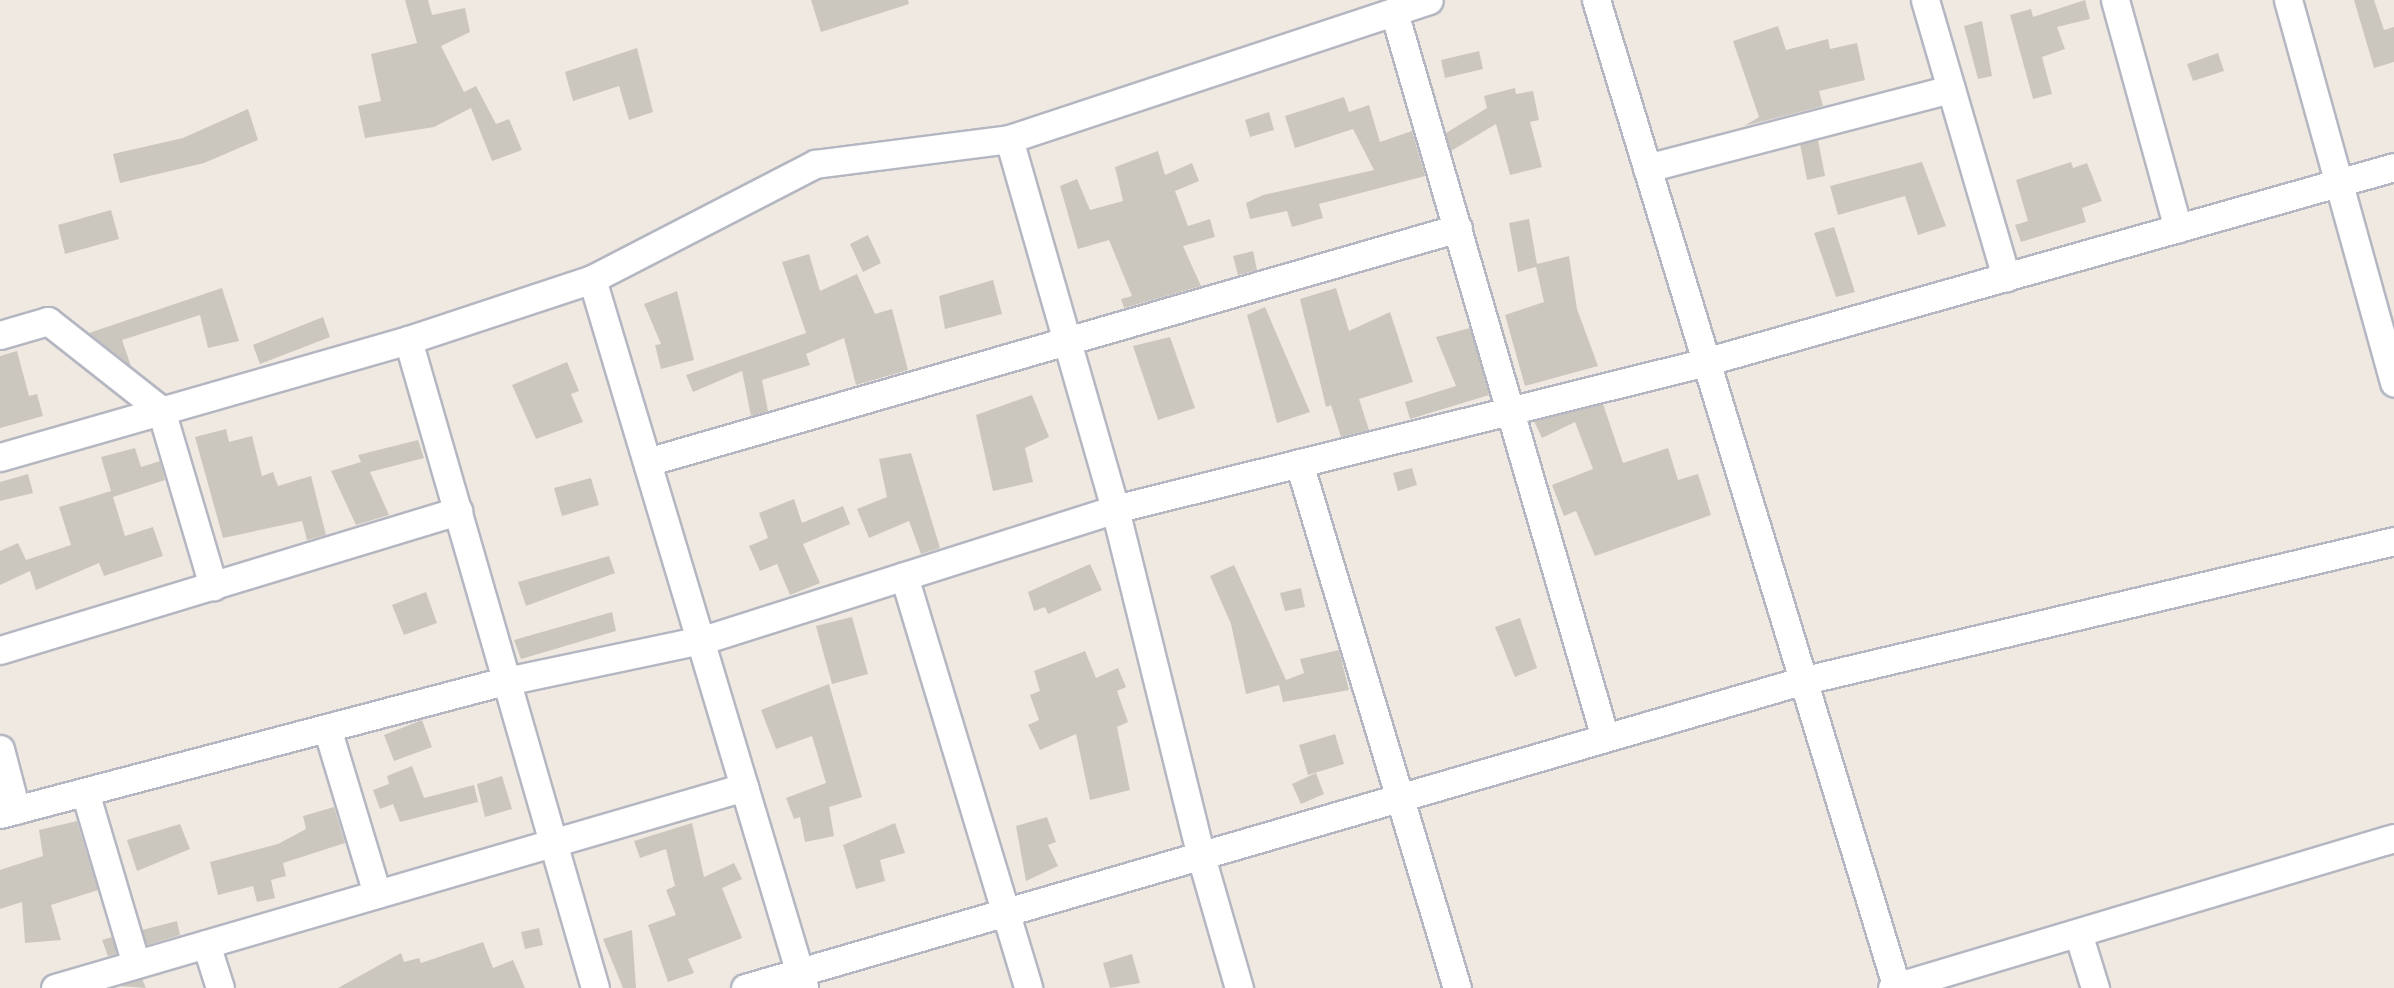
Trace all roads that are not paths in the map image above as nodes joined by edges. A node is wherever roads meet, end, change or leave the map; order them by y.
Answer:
1 (1429, 0) edge
2 (1596, 0) edge
3 (1925, 0) edge
4 (2115, 0) edge
5 (2288, 0) edge
6 (1394, 12) junction
7 (1951, 90) junction
8 (1009, 139) junction
9 (2394, 167) edge
10 (1647, 168) junction
11 (2340, 182) junction
12 (1458, 228) junction
13 (2178, 228) junction
14 (2006, 277) junction
15 (592, 279) junction
16 (0, 335) edge
17 (408, 340) junction
18 (1067, 341) junction
19 (1705, 362) junction
20 (2394, 383) edge
21 (161, 410) junction
22 (1512, 410) junction
23 (0, 456) edge
24 (647, 462) junction
25 (1299, 463) junction
26 (1115, 509) junction
27 (458, 511) junction
28 (2394, 541) edge
29 (904, 576) junction
30 (213, 586) junction
31 (700, 640) junction
32 (0, 650) edge
33 (507, 681) junction
34 (1802, 681) junction
35 (327, 728) junction
36 (1605, 738) junction
37 (0, 749) edge
38 (744, 787) junction
39 (85, 792) junction
40 (1399, 796) junction
41 (8, 812) edge
42 (2394, 838) edge
43 (553, 843) junction
44 (1200, 854) junction
45 (377, 894) junction
46 (1005, 911) junction
47 (2078, 933) junction
48 (207, 944) junction
49 (136, 964) junction
50 (802, 980) edge
51 (55, 988) edge
52 (220, 988) edge
53 (595, 988) edge
54 (745, 988) edge
55 (1028, 988) edge
56 (1239, 988) edge
57 (1457, 988) edge
58 (1895, 988) edge
59 (2095, 988) edge

1 - 6 street
2 - 10 street
3 - 7 street
4 - 13 street
5 - 11 street
6 - 8 street
6 - 12 street
7 - 10 street
7 - 14 street
8 - 15 street
8 - 18 street
9 - 11 street
10 - 19 street
11 - 13 street
11 - 20 street
12 - 18 street
12 - 22 street
13 - 14 street
14 - 19 street
15 - 17 street
15 - 24 street
16 - 21 street
17 - 21 street
17 - 27 street
18 - 24 street
18 - 26 street
19 - 22 street
19 - 34 street
21 - 23 street
21 - 30 street
22 - 25 street
22 - 36 street
24 - 31 street
25 - 26 street
25 - 40 street
26 - 29 street
26 - 44 street
27 - 30 street
27 - 33 street
28 - 34 street
29 - 31 street
29 - 46 street
30 - 32 street
31 - 33 street
31 - 38 street
33 - 35 street
33 - 43 street
34 - 36 street
34 - 58 street
35 - 39 street
35 - 45 street
36 - 40 street
37 - 41 street
38 - 43 street
38 - 50 street
39 - 41 street
39 - 49 street
40 - 44 street
40 - 57 street
42 - 47 street
43 - 45 street
43 - 53 street
44 - 46 street
44 - 56 street
45 - 48 street
46 - 50 street
46 - 55 street
47 - 58 street
47 - 59 street
48 - 49 street
48 - 52 street
49 - 51 street
50 - 54 street

